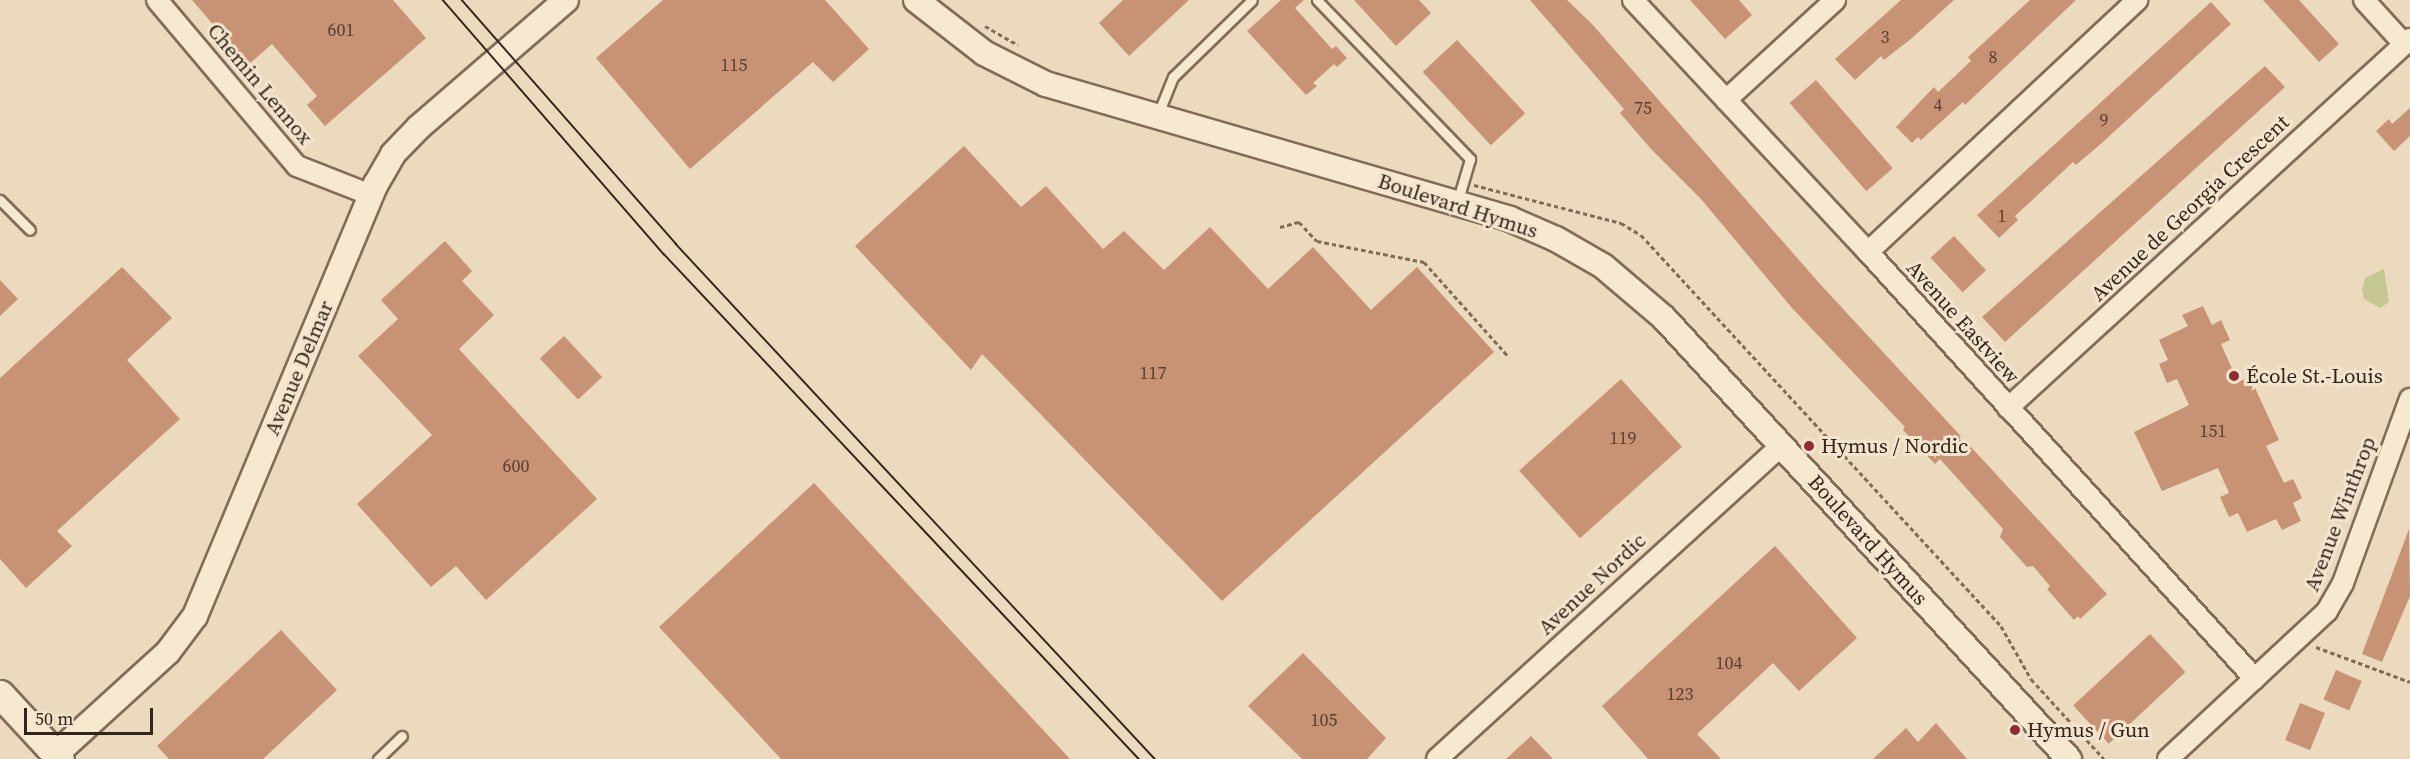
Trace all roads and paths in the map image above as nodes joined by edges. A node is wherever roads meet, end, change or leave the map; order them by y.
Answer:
1 (157, 0) edge
2 (566, 0) edge
3 (916, 0) edge
4 (1252, 0) edge
5 (1317, 0) edge
6 (1633, 0) edge
7 (1835, 0) edge
8 (2137, 0) edge
9 (2364, 0) edge
10 (993, 31) dead end
11 (2407, 42) edge
12 (1026, 50) dead end
13 (1726, 100) junction
14 (1157, 118) junction
15 (1474, 185) dead end
16 (371, 195) junction
17 (0, 200) edge
18 (1457, 203) junction
19 (1280, 227) dead end
20 (30, 230) dead end
21 (1868, 252) junction
22 (1508, 356) dead end
23 (2410, 399) edge
24 (2008, 408) junction
25 (1782, 445) junction
26 (2313, 645) dead end
27 (2255, 679) junction
28 (2410, 682) edge
29 (0, 694) edge
30 (402, 736) dead end
31 (2058, 755) edge
32 (58, 757) edge
33 (378, 759) edge
34 (1437, 759) edge
35 (2104, 759) edge
36 (2168, 759) edge

1 - 16 street, Chemin Lennox
2 - 16 street, Avenue Delmar
3 - 14 street, Boulevard Hymus
4 - 14 lane
5 - 18 lane
6 - 13 street, Avenue Eastview
7 - 13 street
8 - 21 street
9 - 11 street, Avenue de Georgia Crescent
10 - 12 path
11 - 24 street, Avenue de Georgia Crescent
13 - 21 street, Avenue Eastview
14 - 18 street, Boulevard Hymus
15 - 35 path, Boulevard Hymus
16 - 32 street, Avenue Delmar
17 - 20 lane
18 - 25 street, Boulevard Hymus
19 - 22 path
21 - 24 street, Avenue Eastview
23 - 27 street, Avenue Winthrop
24 - 27 street, Avenue Eastview
25 - 31 street, Boulevard Hymus
25 - 34 street, Avenue Nordic
26 - 28 path
27 - 36 street, Avenue Winthrop
29 - 32 main road
30 - 33 lane

